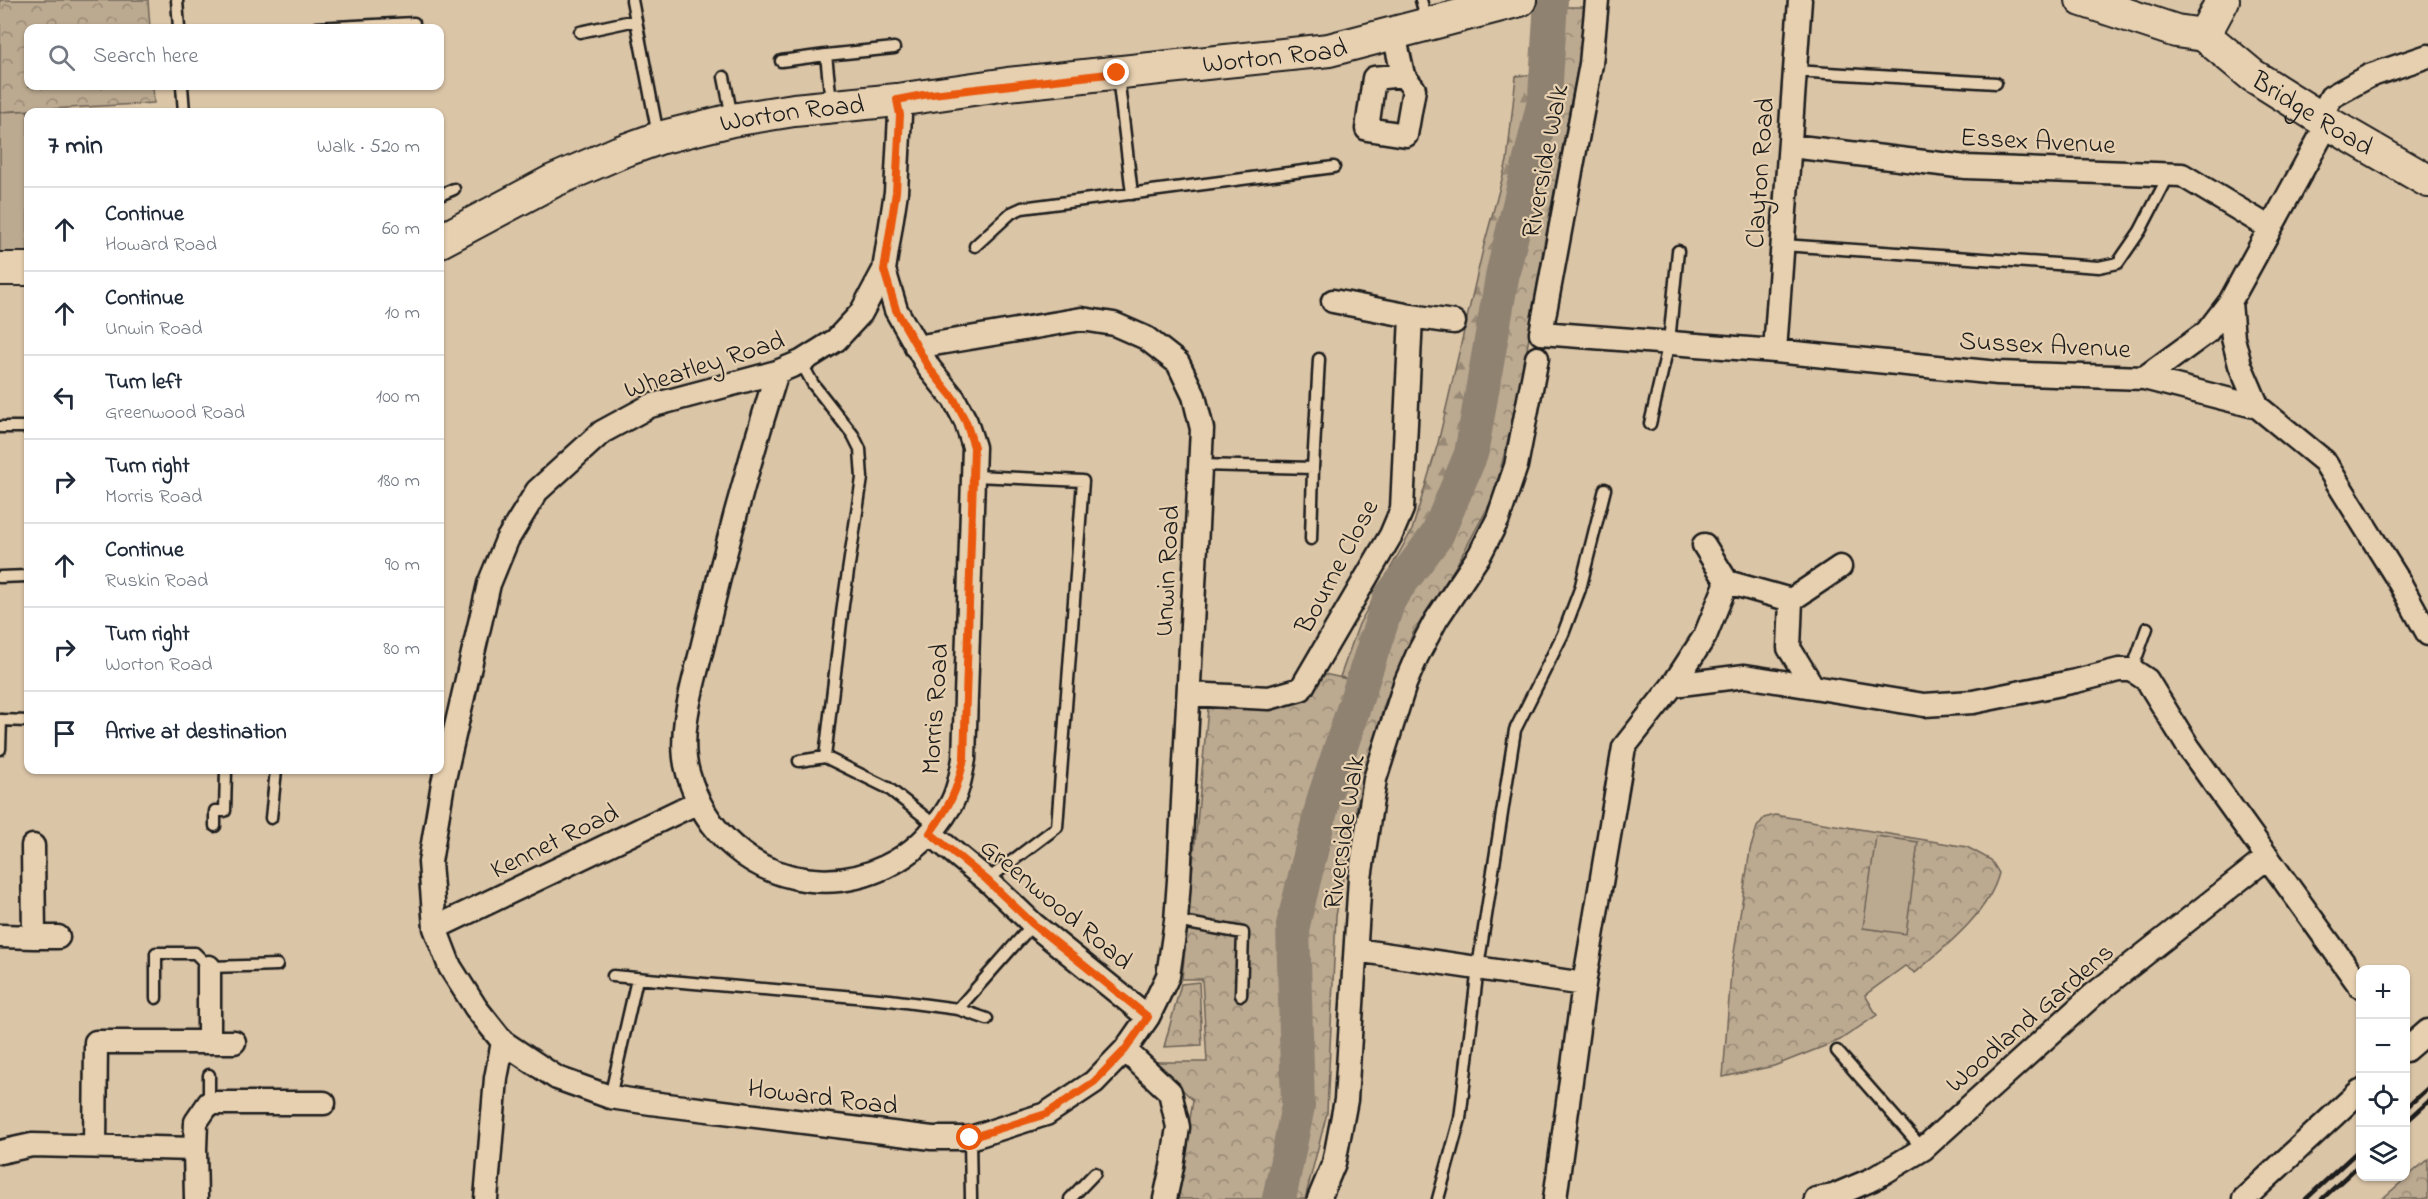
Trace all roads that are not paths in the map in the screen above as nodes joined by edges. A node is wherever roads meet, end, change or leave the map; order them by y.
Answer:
1 (177, 0) edge
2 (632, 0) edge
3 (1520, 0) edge
4 (1597, 0) edge
5 (1800, 0) edge
6 (2082, 0) edge
7 (2223, 0) edge
8 (1425, 13) edge
9 (636, 20) junction
10 (414, 22) dead end
11 (179, 24) edge
12 (381, 24) edge
13 (580, 32) dead end
14 (1394, 34) junction
15 (2204, 35) junction
16 (894, 48) dead end
17 (826, 55) junction
18 (2428, 56) edge
19 (781, 62) dead end
20 (1794, 71) junction
21 (1117, 73) junction
22 (1403, 75) dead end
23 (724, 77) dead end
24 (1996, 83) dead end
25 (182, 90) edge
26 (897, 100) junction
27 (832, 106) junction
28 (184, 108) edge
29 (732, 120) junction
30 (2324, 120) junction
31 (659, 138) junction
32 (1791, 146) junction
33 (1334, 167) dead end
34 (2170, 174) junction
35 (2428, 181) edge
36 (454, 189) dead end
37 (444, 193) edge
38 (1132, 194) junction
39 (2270, 228) junction
40 (444, 239) edge
41 (1783, 245) junction
42 (975, 246) dead end
43 (1678, 251) dead end
44 (0, 268) edge
45 (24, 269) edge
46 (884, 270) junction
47 (1333, 301) dead end
48 (2230, 302) junction
49 (1411, 316) junction
50 (1454, 322) dead end
51 (1541, 333) joint
52 (1670, 342) junction
53 (916, 347) junction
54 (1775, 351) junction
55 (1537, 358) dead end
56 (1319, 359) dead end
57 (801, 362) junction
58 (777, 372) junction
59 (2144, 378) junction
60 (2258, 407) junction
61 (1650, 424) dead end
62 (0, 427) edge
63 (24, 427) edge
64 (1200, 465) junction
65 (1313, 468) junction
66 (975, 476) junction
67 (1605, 489) dead end
68 (1311, 539) dead end
69 (1704, 545) dead end
70 (1840, 567) dead end
71 (24, 576) edge
72 (0, 577) edge
73 (1727, 582) junction
74 (1791, 600) junction
75 (2146, 628) dead end
76 (2428, 634) edge
77 (2132, 670) junction
78 (1673, 685) junction
79 (1813, 687) junction
80 (1189, 694) junction
81 (0, 720) edge
82 (24, 720) edge
83 (0, 749) edge
84 (825, 757) junction
85 (799, 761) dead end
86 (226, 774) edge
87 (276, 774) edge
88 (698, 802) junction
89 (271, 818) dead end
90 (215, 826) dead end
91 (933, 829) junction
92 (33, 846) dead end
93 (2268, 857) junction
94 (987, 880) junction
95 (1176, 921) junction
96 (1033, 924) junction
97 (435, 928) junction
98 (0, 936) edge
99 (34, 937) junction
100 (58, 937) dead end
101 (1356, 950) junction
102 (277, 965) dead end
103 (209, 967) junction
104 (1478, 967) junction
105 (613, 975) dead end
106 (637, 979) junction
107 (2356, 979) edge
108 (1584, 984) junction
109 (1241, 995) dead end
110 (156, 998) dead end
111 (958, 1009) junction
112 (1148, 1017) junction
113 (987, 1019) dead end
114 (2428, 1031) edge
115 (208, 1042) junction
116 (234, 1042) dead end
117 (503, 1042) junction
118 (2410, 1047) edge
119 (1125, 1050) junction
120 (1837, 1051) dead end
121 (209, 1075) dead end
122 (2356, 1096) edge
123 (610, 1097) junction
124 (209, 1103) junction
125 (324, 1104) dead end
126 (970, 1138) junction
127 (95, 1146) junction
128 (195, 1149) junction
129 (1923, 1149) junction
130 (0, 1152) edge
131 (1095, 1173) dead end
132 (196, 1199) edge
133 (486, 1199) edge
134 (971, 1199) edge
135 (1070, 1199) edge
136 (1165, 1199) edge
137 (1319, 1199) edge
138 (1438, 1199) edge
139 (1555, 1199) edge
140 (1816, 1199) edge
141 (2244, 1199) edge

1 - 11 lane
2 - 9 lane
3 - 8 street, Worton Road
4 - 51 street, Riverside Walk
5 - 20 street, Clayton Road
6 - 15 street
7 - 15 street
8 - 14 street, Worton Road
9 - 13 lane
9 - 31 lane
10 - 12 lane
14 - 21 street, Worton Road
14 - 22 street
15 - 30 street, Bridge Road
16 - 17 lane
17 - 19 lane
17 - 27 lane
18 - 30 street
20 - 24 lane
20 - 32 street, Clayton Road
21 - 26 street, Worton Road
21 - 38 lane
23 - 29 lane
25 - 28 lane
26 - 27 street, Worton Road
26 - 46 street
27 - 29 street, Worton Road
29 - 31 street, Worton Road
30 - 35 street, Bridge Road
30 - 39 street
31 - 40 street, Worton Road
32 - 34 street, Essex Avenue
32 - 41 street, Clayton Road
33 - 38 lane
34 - 39 street, Essex Avenue
34 - 41 lane
36 - 37 lane
38 - 42 lane
39 - 48 street
41 - 54 street, Clayton Road
43 - 52 lane
44 - 45 street
46 - 53 street, Morris Road
46 - 57 street, Wheatley Road
47 - 49 street
48 - 59 street
48 - 60 street
49 - 50 street
49 - 80 street, Bourne Close
51 - 52 street, Sussex Avenue
52 - 54 street, Sussex Avenue
52 - 61 lane
53 - 64 street, Unwin Road
53 - 66 street, Morris Road
54 - 59 street, Sussex Avenue
55 - 101 street, Riverside Walk
56 - 65 lane
57 - 58 street, Wheatley Road
57 - 84 lane
58 - 88 street, Morris Road
58 - 97 street, Wheatley Road
59 - 60 street, Sussex Avenue
60 - 76 street, Sussex Avenue
62 - 63 lane
64 - 65 lane
64 - 80 street, Unwin Road
65 - 68 lane
66 - 91 street, Morris Road
66 - 94 lane
67 - 104 lane
69 - 73 street
70 - 74 street
71 - 72 lane
73 - 74 street
73 - 78 street
74 - 79 street
75 - 77 lane
77 - 79 street
77 - 93 street
78 - 79 street
78 - 108 street
80 - 95 street, Unwin Road
81 - 82 lane
81 - 83 lane
84 - 85 lane
84 - 91 lane
86 - 90 lane
87 - 89 lane
88 - 91 street, Morris Road
88 - 97 street, Kennet Road
91 - 94 street, Greenwood Road
92 - 99 street
93 - 107 street
93 - 129 street, Woodland Gardens
94 - 96 street, Greenwood Road
95 - 109 lane
95 - 112 street, Unwin Road
96 - 111 lane
96 - 112 street, Greenwood Road
97 - 117 street, Wheatley Road
98 - 99 street
99 - 100 street
101 - 104 street
101 - 137 street, Riverside Walk
102 - 103 lane
103 - 110 lane
103 - 115 street
104 - 108 street
104 - 138 lane
105 - 106 lane
106 - 111 lane
106 - 123 lane
108 - 139 street
111 - 113 lane
112 - 119 street, Unwin Road
114 - 118 street
115 - 116 street
115 - 127 street
117 - 123 street, Howard Road
117 - 133 street
119 - 126 street, Howard Road
119 - 136 street
120 - 129 lane
121 - 124 lane
122 - 141 street
123 - 126 street, Howard Road
124 - 125 street
124 - 128 street
126 - 134 lane
127 - 128 street
127 - 130 street
128 - 132 street
129 - 140 street, Woodland Gardens
131 - 135 lane

